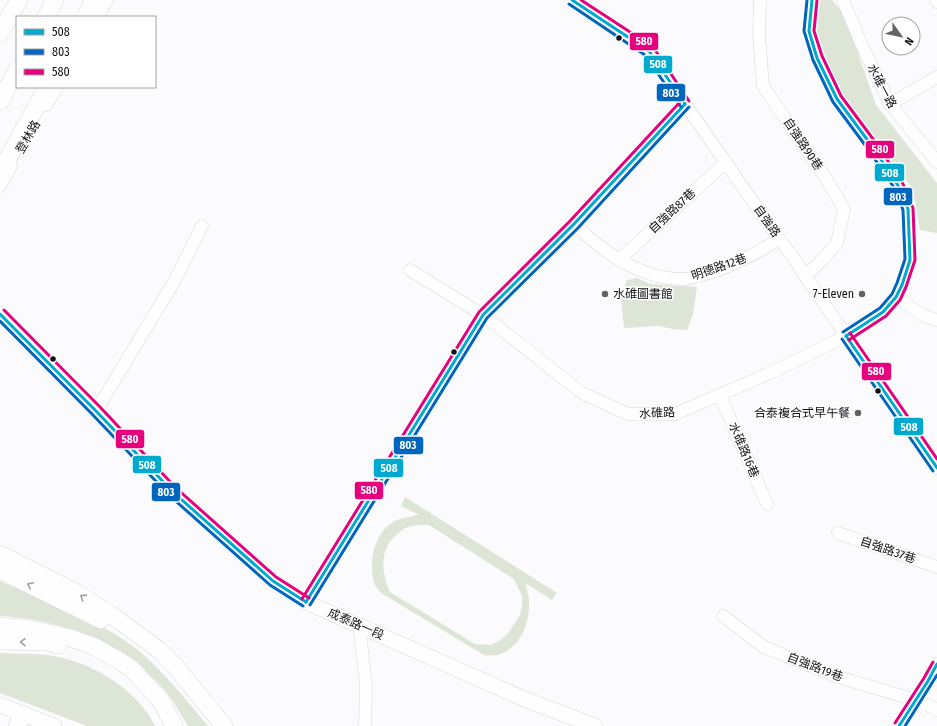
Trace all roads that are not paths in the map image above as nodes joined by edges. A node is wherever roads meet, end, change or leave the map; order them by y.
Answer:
1 (19, 0) edge
2 (55, 0) edge
3 (94, 0) edge
4 (107, 0) edge
5 (572, 0) edge
6 (760, 0) edge
7 (812, 0) edge
8 (843, 0) edge
9 (47, 16) edge
10 (86, 16) edge
11 (98, 16) edge
12 (0, 33) edge
13 (16, 72) edge
14 (937, 77) edge
15 (46, 88) edge
16 (56, 88) edge
17 (0, 102) edge
18 (685, 104) junction
19 (890, 104) junction
20 (726, 162) junction
21 (937, 162) edge
22 (0, 173) edge
23 (0, 186) edge
24 (574, 224) junction
25 (202, 226) dead end
26 (779, 239) junction
27 (619, 260) junction
28 (410, 270) dead end
29 (804, 276) junction
30 (896, 297) junction
31 (0, 314) edge
32 (483, 315) junction
33 (937, 320) edge
34 (846, 336) junction
35 (720, 396) junction
36 (96, 411) junction
37 (937, 468) edge
38 (767, 504) dead end
39 (838, 533) dead end
40 (0, 554) edge
41 (937, 567) edge
42 (0, 570) edge
43 (306, 602) junction
44 (723, 616) dead end
45 (359, 625) junction
46 (0, 626) edge
47 (0, 641) edge
48 (937, 664) edge
49 (150, 688) junction
50 (916, 700) junction
51 (0, 705) edge
52 (937, 710) edge
53 (20, 720) edge
54 (54, 726) edge
55 (174, 726) edge
56 (214, 726) edge
57 (224, 726) edge
58 (365, 726) edge
59 (595, 726) edge
60 (899, 726) edge

1 - 12 highway
2 - 9 highway
3 - 10 highway
4 - 11 street
5 - 18 street, 自強路
6 - 29 street, 自強路90巷
7 - 30 street
8 - 19 street, 水碓一路
13 - 17 highway
14 - 19 street
15 - 22 highway
16 - 23 street, 登林路
18 - 20 street, 自強路
18 - 24 street
19 - 21 street, 水碓一路
20 - 26 street, 自強路
20 - 27 street, 自強路87巷
24 - 27 street, 明德路12巷
24 - 32 street
25 - 36 street
26 - 27 street, 明德路12巷
26 - 29 street, 自強路
28 - 32 street, 水碓路
29 - 34 street, 自強路
30 - 33 street
30 - 34 street
31 - 36 main road, 成泰路一段
32 - 35 street, 水碓路
32 - 43 street
34 - 35 street, 水碓路
34 - 37 street, 自強路
35 - 38 street, 水碓路16巷
36 - 43 main road, 成泰路一段
39 - 41 street, 自強路37巷
57 -> 40 highway
56 -> 42 highway
43 - 45 main road, 成泰路一段
44 - 50 street, 自強路19巷
45 - 58 street
45 - 59 main road, 成泰路一段
46 - 49 highway
49 -> 47 highway
48 - 50 street
49 - 55 highway
50 - 52 street, 自強路19巷
50 - 60 street
51 - 53 main road
53 - 54 main road

